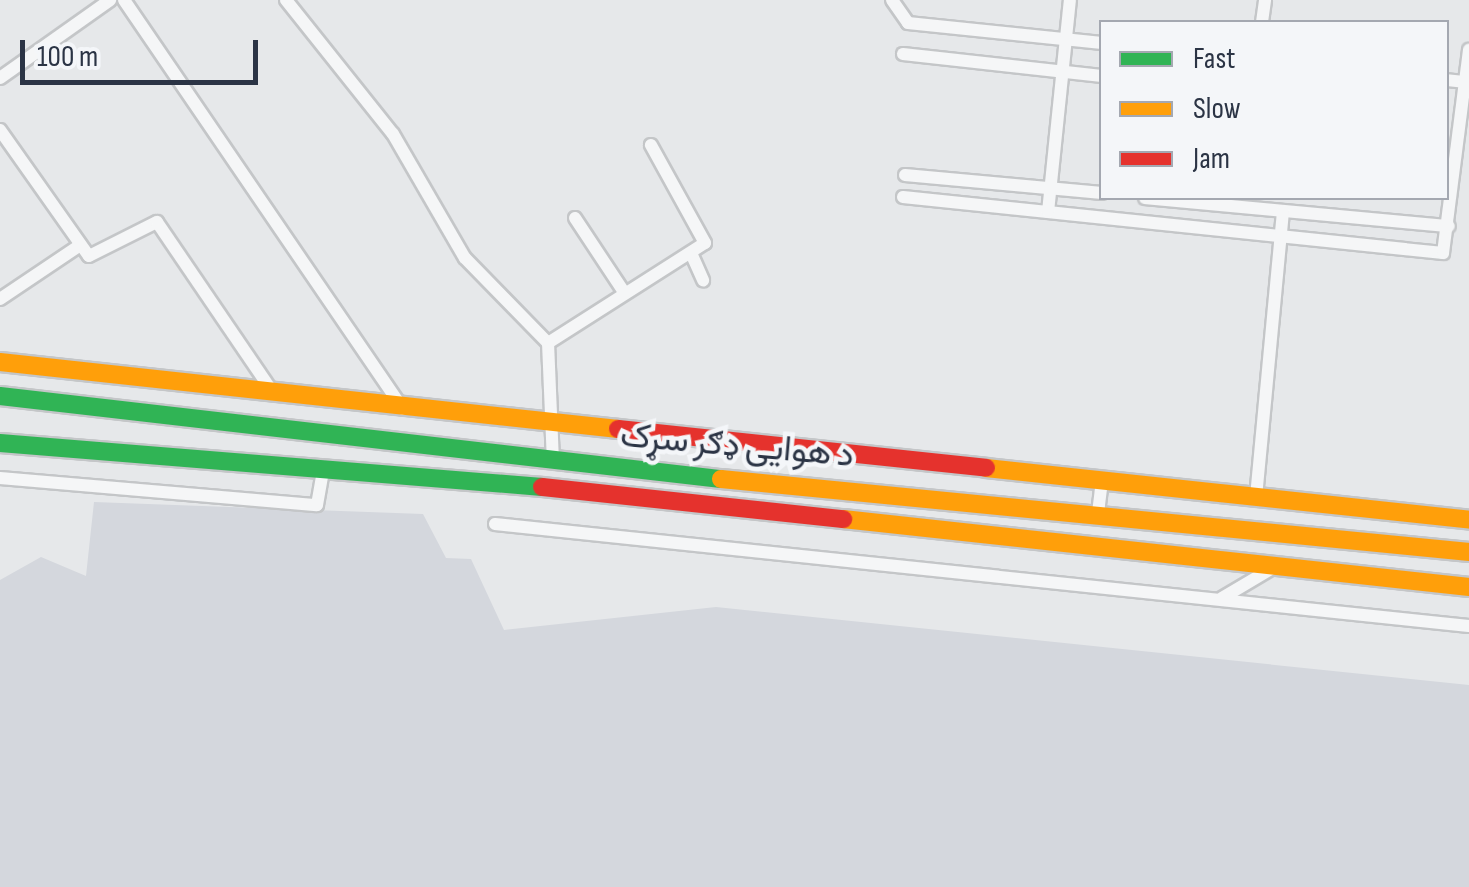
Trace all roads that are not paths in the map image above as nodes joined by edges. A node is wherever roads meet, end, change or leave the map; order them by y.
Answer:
1 (110, 0) edge
2 (124, 0) edge
3 (286, 0) edge
4 (892, 0) edge
5 (1070, 0) edge
6 (1066, 40) junction
7 (1099, 42) edge
8 (1469, 50) edge
9 (903, 54) dead end
10 (1062, 71) junction
11 (1099, 76) edge
12 (0, 78) edge
13 (1449, 80) edge
14 (1465, 82) junction
15 (1454, 111) edge
16 (2, 138) edge
17 (652, 145) dead end
18 (905, 175) dead end
19 (1051, 188) junction
20 (1099, 194) edge
21 (903, 197) dead end
22 (1193, 200) edge
23 (1241, 202) edge
24 (1284, 210) junction
25 (1048, 212) junction
26 (575, 218) dead end
27 (1449, 226) junction
28 (1281, 236) junction
29 (79, 246) junction
30 (691, 253) junction
31 (703, 280) dead end
32 (624, 292) junction
33 (0, 299) edge
34 (548, 343) junction
35 (0, 362) edge
36 (273, 394) junction
37 (0, 396) edge
38 (405, 411) junction
39 (547, 428) junction
40 (0, 444) edge
41 (552, 462) junction
42 (324, 472) junction
43 (0, 478) edge
44 (1102, 480) junction
45 (1256, 496) junction
46 (1098, 512) junction
47 (1469, 520) edge
48 (495, 524) dead end
49 (1469, 552) edge
50 (1278, 565) junction
51 (1469, 587) edge
52 (1222, 598) junction
53 (1469, 626) edge

1 - 12 street
2 - 38 street
3 - 34 street
4 - 6 street
5 - 6 street
6 - 7 street
6 - 10 street
8 - 14 street
9 - 10 street
10 - 11 street
10 - 19 street
13 - 14 street
14 - 15 street
15 - 27 street
16 - 29 street
17 - 30 street
18 - 19 street
19 - 20 street
19 - 25 street
21 - 25 street
22 - 23 street
23 - 24 street
24 - 27 street
24 - 28 street
25 - 28 street
26 - 32 street
27 - 28 street
28 - 45 street
29 - 33 street
29 - 36 street
30 - 31 street
30 - 32 street
32 - 34 street
34 - 39 street
35 - 36 main road
36 - 38 main road
37 - 41 main road, د هوایی ډګر سړک
38 - 39 main road
39 - 41 street
39 - 44 main road
40 - 42 main road, د هوایی ډګر سړک
41 - 46 main road, د هوایی ډګر سړک
42 - 43 street
42 - 50 main road, د هوایی ډګر سړک
44 - 45 main road
44 - 46 street
45 - 47 main road
46 - 49 main road, د هوایی ډګر سړک
48 - 52 street
50 - 51 main road, د هوایی ډګر سړک
50 - 52 street
52 - 53 street

